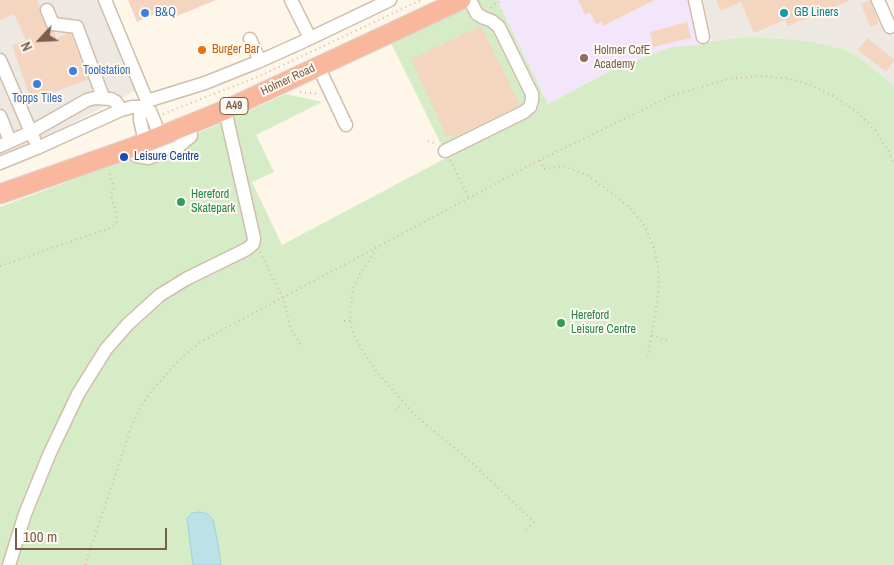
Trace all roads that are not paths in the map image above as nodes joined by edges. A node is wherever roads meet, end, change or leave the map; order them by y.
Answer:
1 (105, 0) edge
2 (291, 0) edge
3 (390, 0) edge
4 (461, 0) edge
5 (470, 0) edge
6 (695, 0) edge
7 (878, 0) edge
8 (47, 10) dead end
9 (890, 27) dead end
10 (703, 37) dead end
11 (310, 38) junction
12 (250, 39) dead end
13 (0, 60) edge
14 (260, 61) junction
15 (318, 66) junction
16 (103, 97) junction
17 (145, 104) junction
18 (121, 110) junction
19 (225, 110) junction
20 (0, 116) edge
21 (190, 124) junction
22 (346, 125) dead end
23 (31, 132) junction
24 (145, 142) junction
25 (5, 144) edge
26 (37, 148) junction
27 (445, 151) road end
28 (0, 163) edge
29 (0, 194) edge
30 (9, 565) edge

1 - 17 street
2 - 11 street
3 - 11 street
4 - 15 highway, Holmer Road / A49
5 - 27 street
6 - 10 street
7 - 9 street
8 - 16 street
11 - 14 street
12 - 14 street
13 - 23 street
14 - 17 street
15 - 19 highway, Holmer Road / A49
15 - 22 street
16 - 18 street
16 - 23 street
17 - 18 street
17 - 24 street
18 - 26 street
19 - 21 highway, Holmer Road / A49
19 - 30 street
20 - 25 street
21 - 24 highway, Holmer Road / A49
21 - 24 street
23 - 25 street
23 - 26 street
24 - 29 highway, Holmer Road / A49
26 - 28 street

